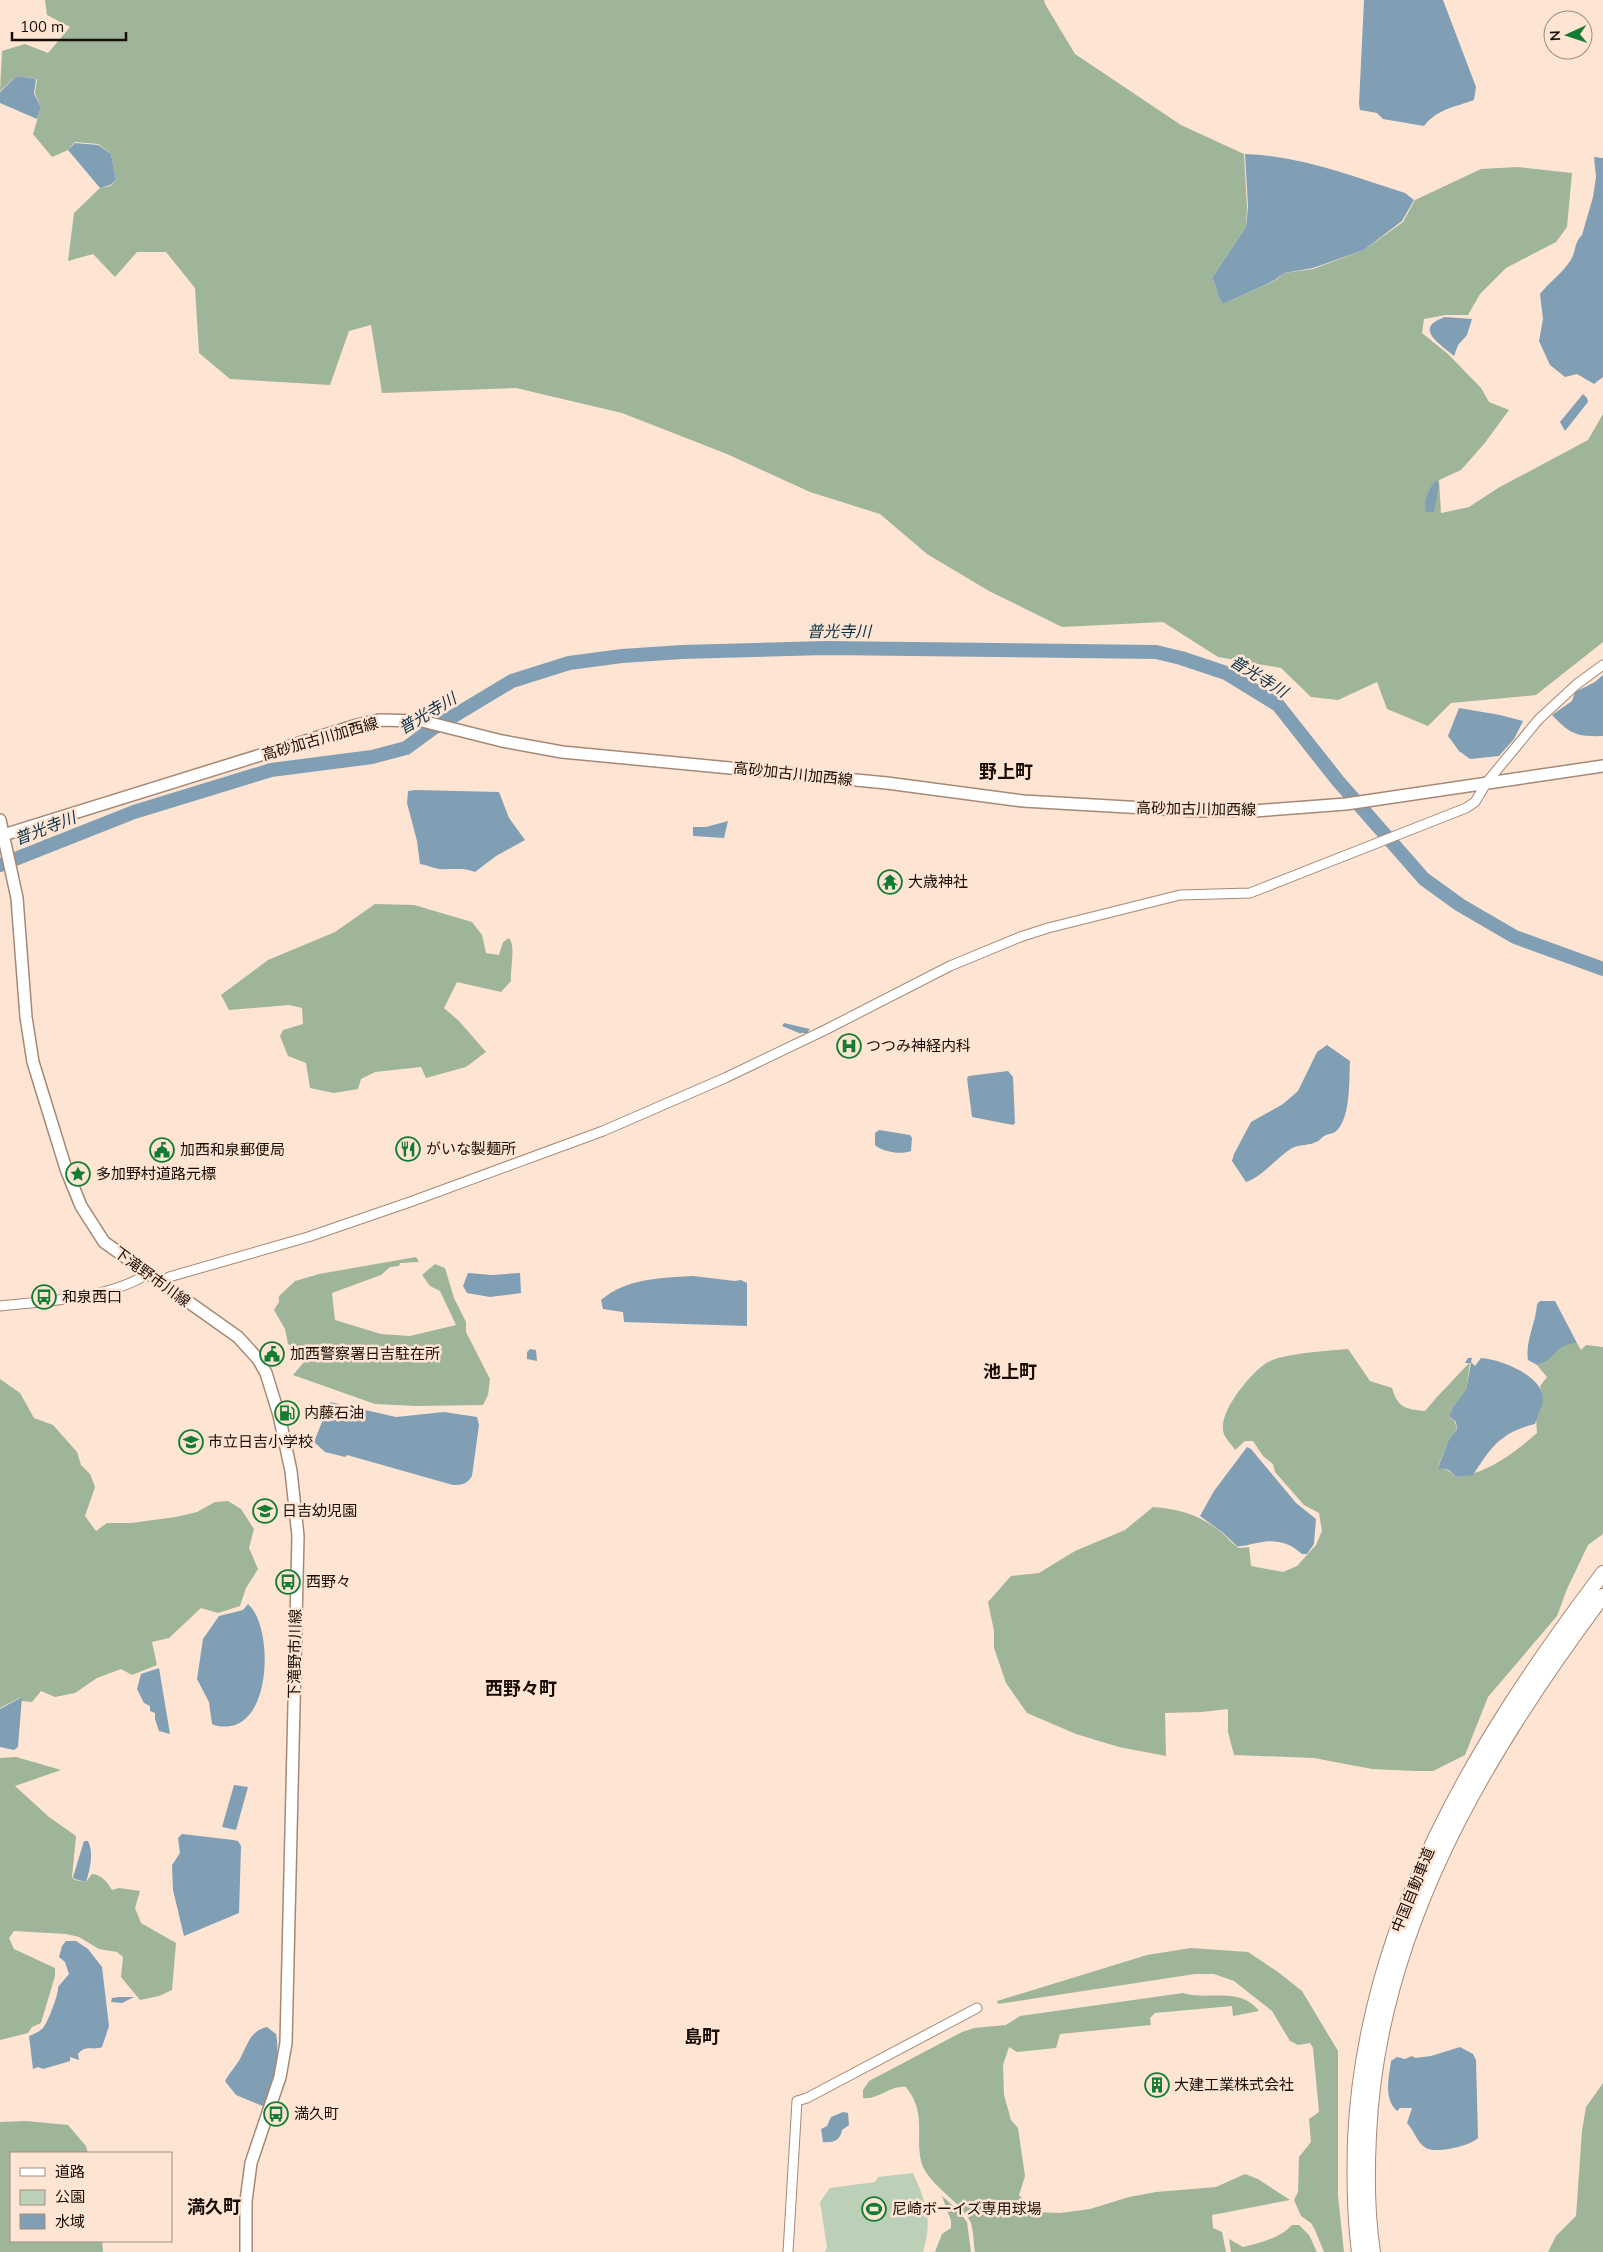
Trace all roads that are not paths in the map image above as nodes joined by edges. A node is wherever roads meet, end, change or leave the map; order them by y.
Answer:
1 (1603, 665) edge
2 (1603, 766) edge
3 (1487, 782) junction
4 (0, 820) edge
5 (1, 836) edge
6 (147, 1274) junction
7 (162, 1284) junction
8 (0, 1306) edge
9 (1603, 1574) edge
10 (1603, 1596) edge
11 (977, 2008) dead end
12 (246, 2252) edge
13 (788, 2252) edge
14 (1359, 2252) edge
15 (1373, 2252) edge

1 - 3 street
2 - 3 main road, 高砂加古川加西線
3 - 5 main road, 高砂加古川加西線
3 - 7 street
4 - 5 main road, 下滝野市川線
5 - 6 main road, 下滝野市川線
6 - 7 main road, 下滝野市川線
6 - 8 street
7 - 12 main road, 下滝野市川線
9 - 14 highway, 中国自動車道
10 - 15 highway, 中国自動車道
11 - 13 street

